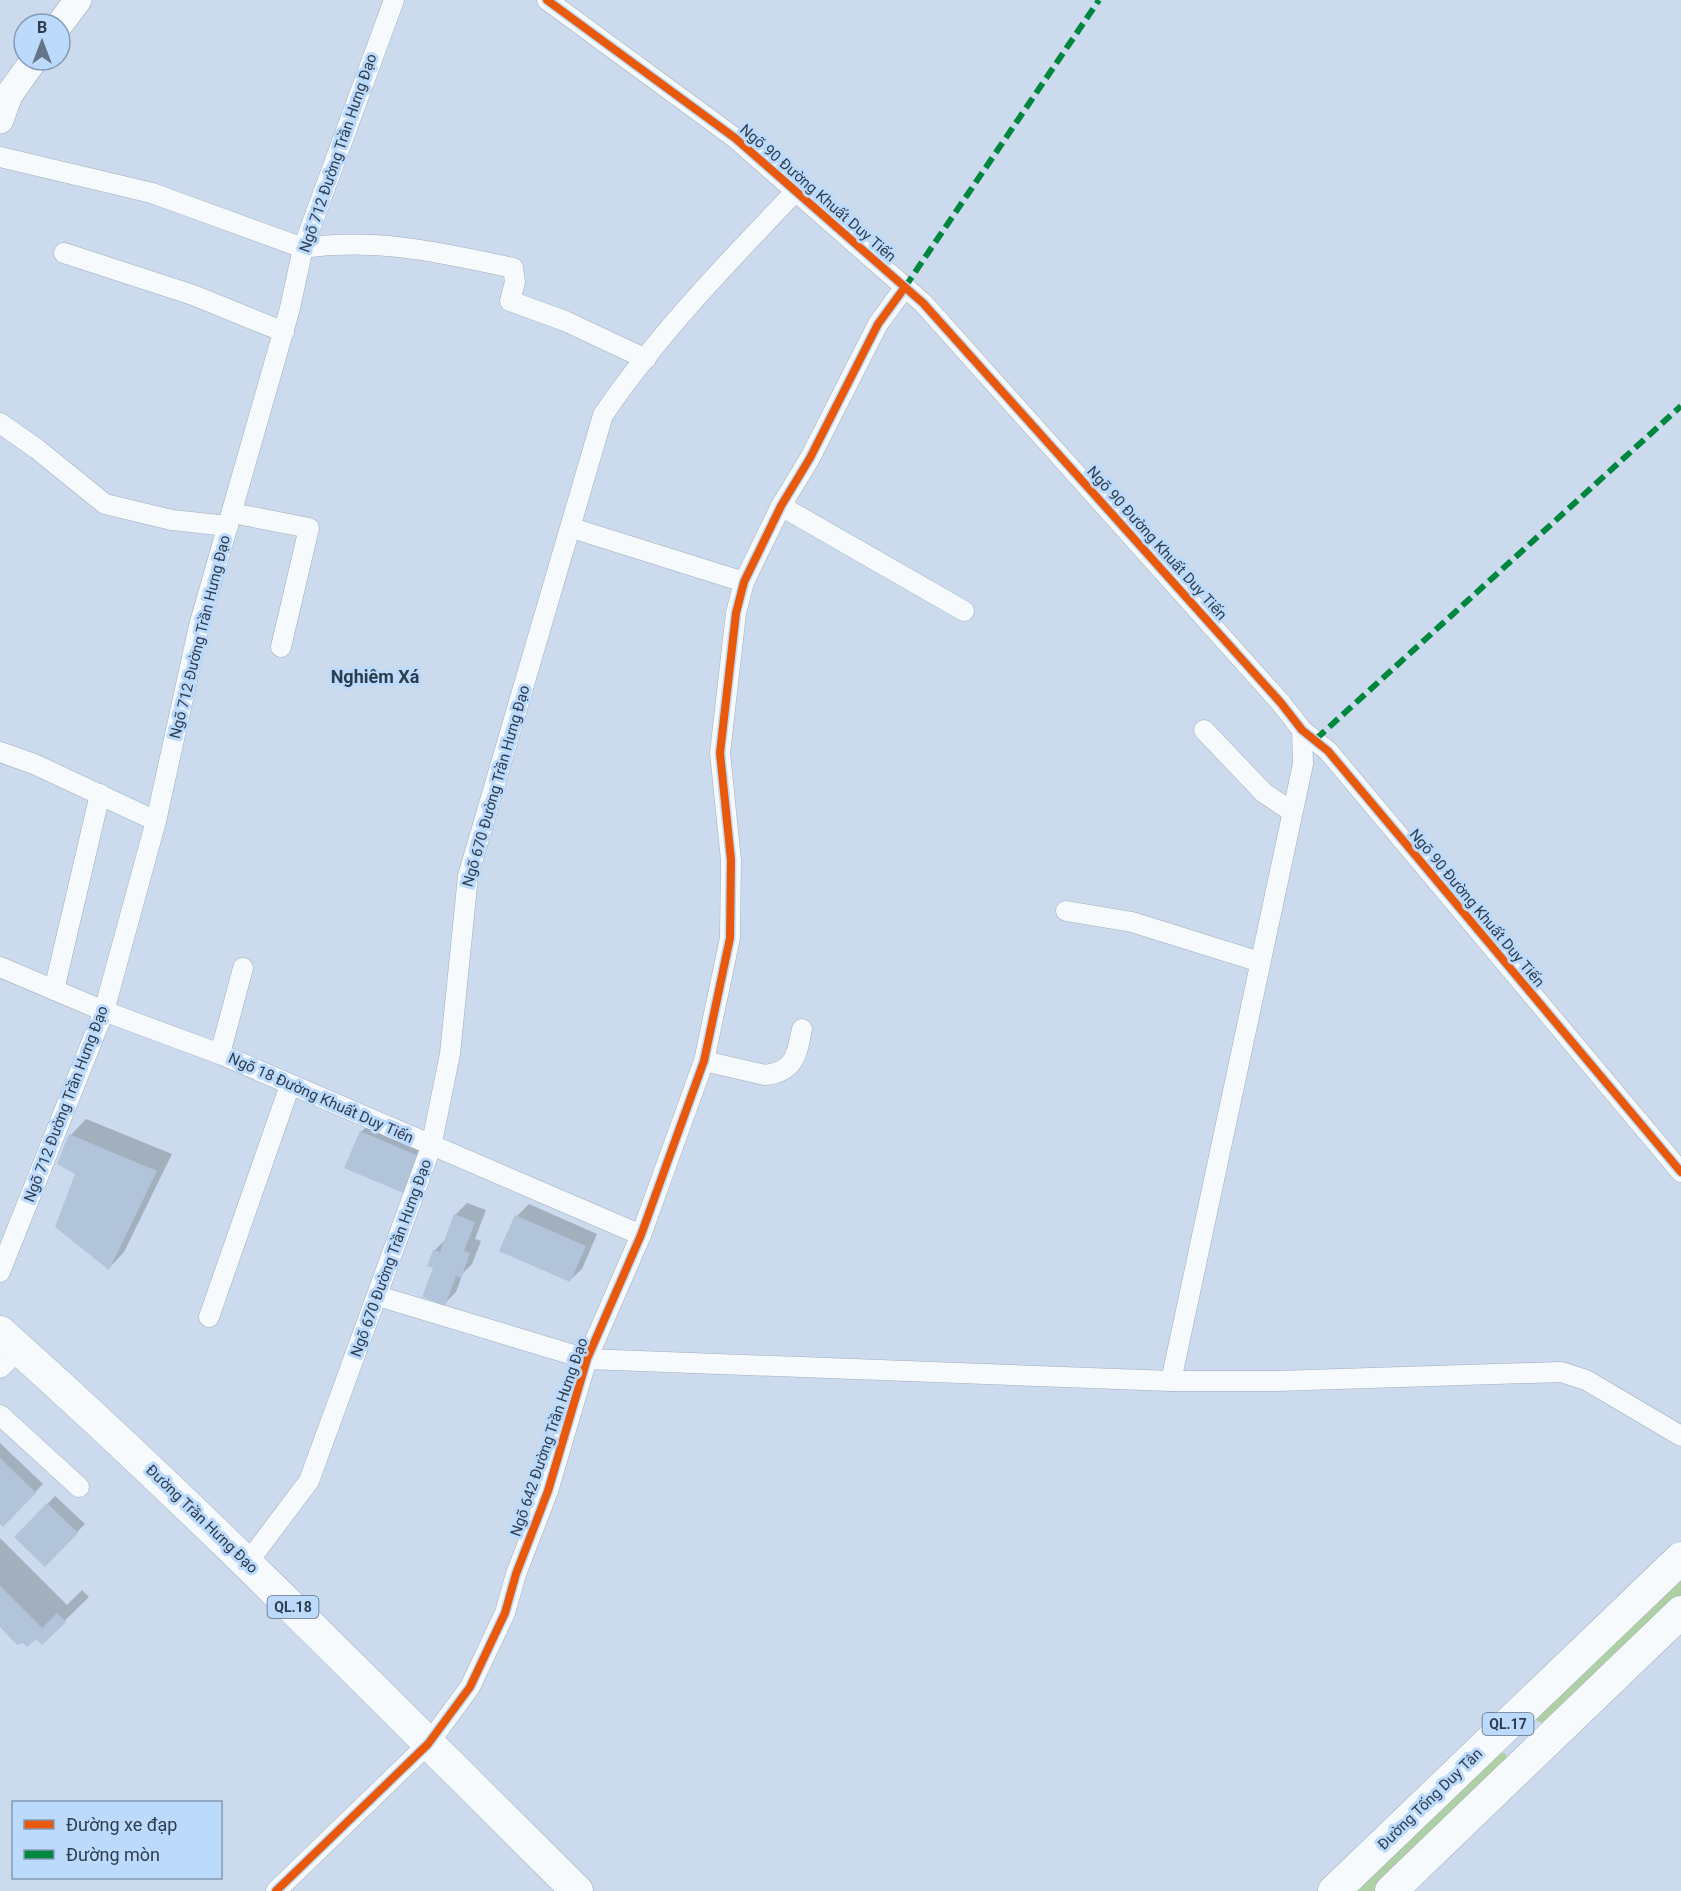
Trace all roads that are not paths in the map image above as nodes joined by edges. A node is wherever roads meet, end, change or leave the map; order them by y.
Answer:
1 (394, 0) edge
2 (547, 0) edge
3 (25, 72) edge
4 (0, 120) edge
5 (0, 157) edge
6 (796, 191) junction
7 (303, 248) junction
8 (64, 253) dead end
9 (905, 287) junction
10 (284, 332) junction
11 (646, 359) junction
12 (0, 423) edge
13 (781, 506) junction
14 (230, 520) junction
15 (572, 528) junction
16 (744, 582) junction
17 (964, 611) dead end
18 (280, 647) dead end
19 (1204, 730) dead end
20 (1302, 730) junction
21 (0, 752) edge
22 (100, 794) junction
23 (1291, 812) junction
24 (156, 821) junction
25 (1066, 911) dead end
26 (1260, 962) junction
27 (0, 968) edge
28 (243, 968) dead end
29 (54, 990) junction
30 (104, 1011) junction
31 (802, 1029) dead end
32 (220, 1054) junction
33 (704, 1061) junction
34 (290, 1085) junction
35 (431, 1147) junction
36 (1681, 1172) edge
37 (641, 1235) junction
38 (0, 1272) edge
39 (378, 1296) junction
40 (210, 1317) dead end
41 (7, 1350) edge
42 (587, 1359) junction
43 (1171, 1381) junction
44 (0, 1415) edge
45 (1681, 1436) edge
46 (79, 1488) dead end
47 (1681, 1558) edge
48 (248, 1562) junction
49 (1681, 1612) edge
50 (1507, 1725) junction
51 (428, 1744) junction
52 (1535, 1752) junction
53 (276, 1891) edge
54 (577, 1891) edge
55 (1334, 1891) edge
56 (1391, 1891) edge

1 - 7 street, Ngõ 712 Đường Trần Hưng Đạo
2 - 6 street, Ngõ 90 Đường Khuất Duy Tiến
3 - 4 main road
5 - 7 street
6 - 9 street, Ngõ 90 Đường Khuất Duy Tiến
6 - 11 street, Ngõ 670 Đường Trần Hưng Đạo
7 - 10 street, Ngõ 712 Đường Trần Hưng Đạo
7 - 11 street
8 - 10 street
9 - 13 street, Ngõ 642 Đường Trần Hưng Đạo
9 - 20 street, Ngõ 90 Đường Khuất Duy Tiến
10 - 14 street, Ngõ 712 Đường Trần Hưng Đạo
11 - 15 street, Ngõ 670 Đường Trần Hưng Đạo
12 - 14 street
13 - 16 street, Ngõ 642 Đường Trần Hưng Đạo
13 - 17 street
14 - 18 street
14 - 24 street, Ngõ 712 Đường Trần Hưng Đạo
15 - 16 street
15 - 35 street, Ngõ 670 Đường Trần Hưng Đạo
16 - 33 street, Ngõ 642 Đường Trần Hưng Đạo
19 - 23 street
20 - 23 street
20 - 36 street, Ngõ 90 Đường Khuất Duy Tiến
21 - 22 street
22 - 24 street
22 - 29 street
23 - 26 street
24 - 30 street, Ngõ 712 Đường Trần Hưng Đạo
25 - 26 street
26 - 43 street
27 - 29 street, Ngõ 18 Đường Khuất Duy Tiến
28 - 32 street
29 - 30 street, Ngõ 18 Đường Khuất Duy Tiến
30 - 32 street, Ngõ 18 Đường Khuất Duy Tiến
30 - 38 street, Ngõ 712 Đường Trần Hưng Đạo
31 - 33 street
32 - 34 street, Ngõ 18 Đường Khuất Duy Tiến
33 - 37 street, Ngõ 642 Đường Trần Hưng Đạo
34 - 35 street, Ngõ 18 Đường Khuất Duy Tiến
34 - 40 street
35 - 37 street, Ngõ 18 Đường Khuất Duy Tiến
35 - 39 street, Ngõ 670 Đường Trần Hưng Đạo
37 - 42 street, Ngõ 642 Đường Trần Hưng Đạo
39 - 42 street
39 - 48 street, Ngõ 670 Đường Trần Hưng Đạo
41 - 48 highway, Đường Trần Hưng Đạo / QL.18
42 - 43 street
42 - 51 street, Ngõ 642 Đường Trần Hưng Đạo
43 - 45 street
44 - 46 street
47 - 50 highway, Đường Tống Duy Tân / QL.17
48 - 51 highway, Đường Trần Hưng Đạo / QL.18
49 - 52 highway, QL.17
50 - 52 highway
50 - 55 highway, Đường Tống Duy Tân / QL.17
51 - 53 street, Ngõ 642 Đường Trần Hưng Đạo
51 - 54 highway, Đường Trần Hưng Đạo / QL.18
52 - 56 highway, QL.17

